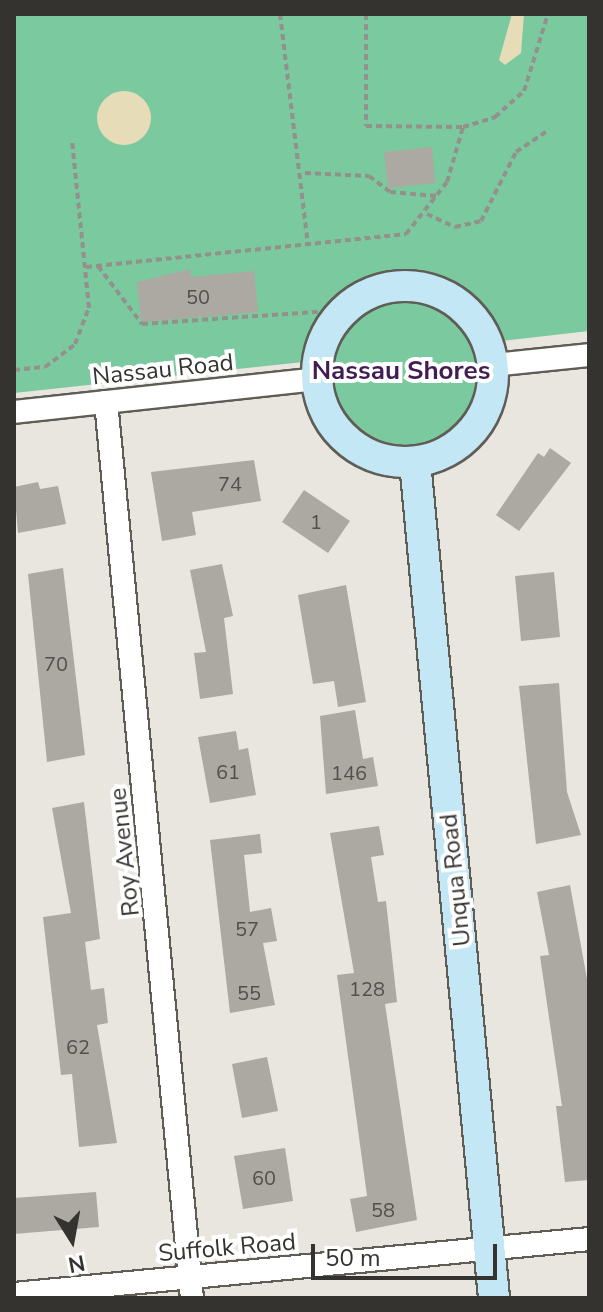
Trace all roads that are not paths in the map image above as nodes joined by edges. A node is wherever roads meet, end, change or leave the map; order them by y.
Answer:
1 (589, 355) edge
2 (493, 365) junction
3 (317, 379) junction
4 (106, 402) junction
5 (14, 412) edge
6 (415, 462) junction
7 (589, 1239) edge
8 (489, 1249) junction
9 (191, 1288) edge
10 (14, 1294) edge
11 (494, 1298) edge

1 - 2 street
2 - 3 street
2 - 6 street
3 - 4 street, Nassau Road
3 - 6 street
4 - 5 street, Nassau Road
4 - 9 street, Roy Avenue
6 - 8 street, Unqua Road
7 - 8 street, Suffolk Road
8 - 9 street, Suffolk Road
8 - 11 street, Unqua Road
9 - 10 street, Suffolk Road

